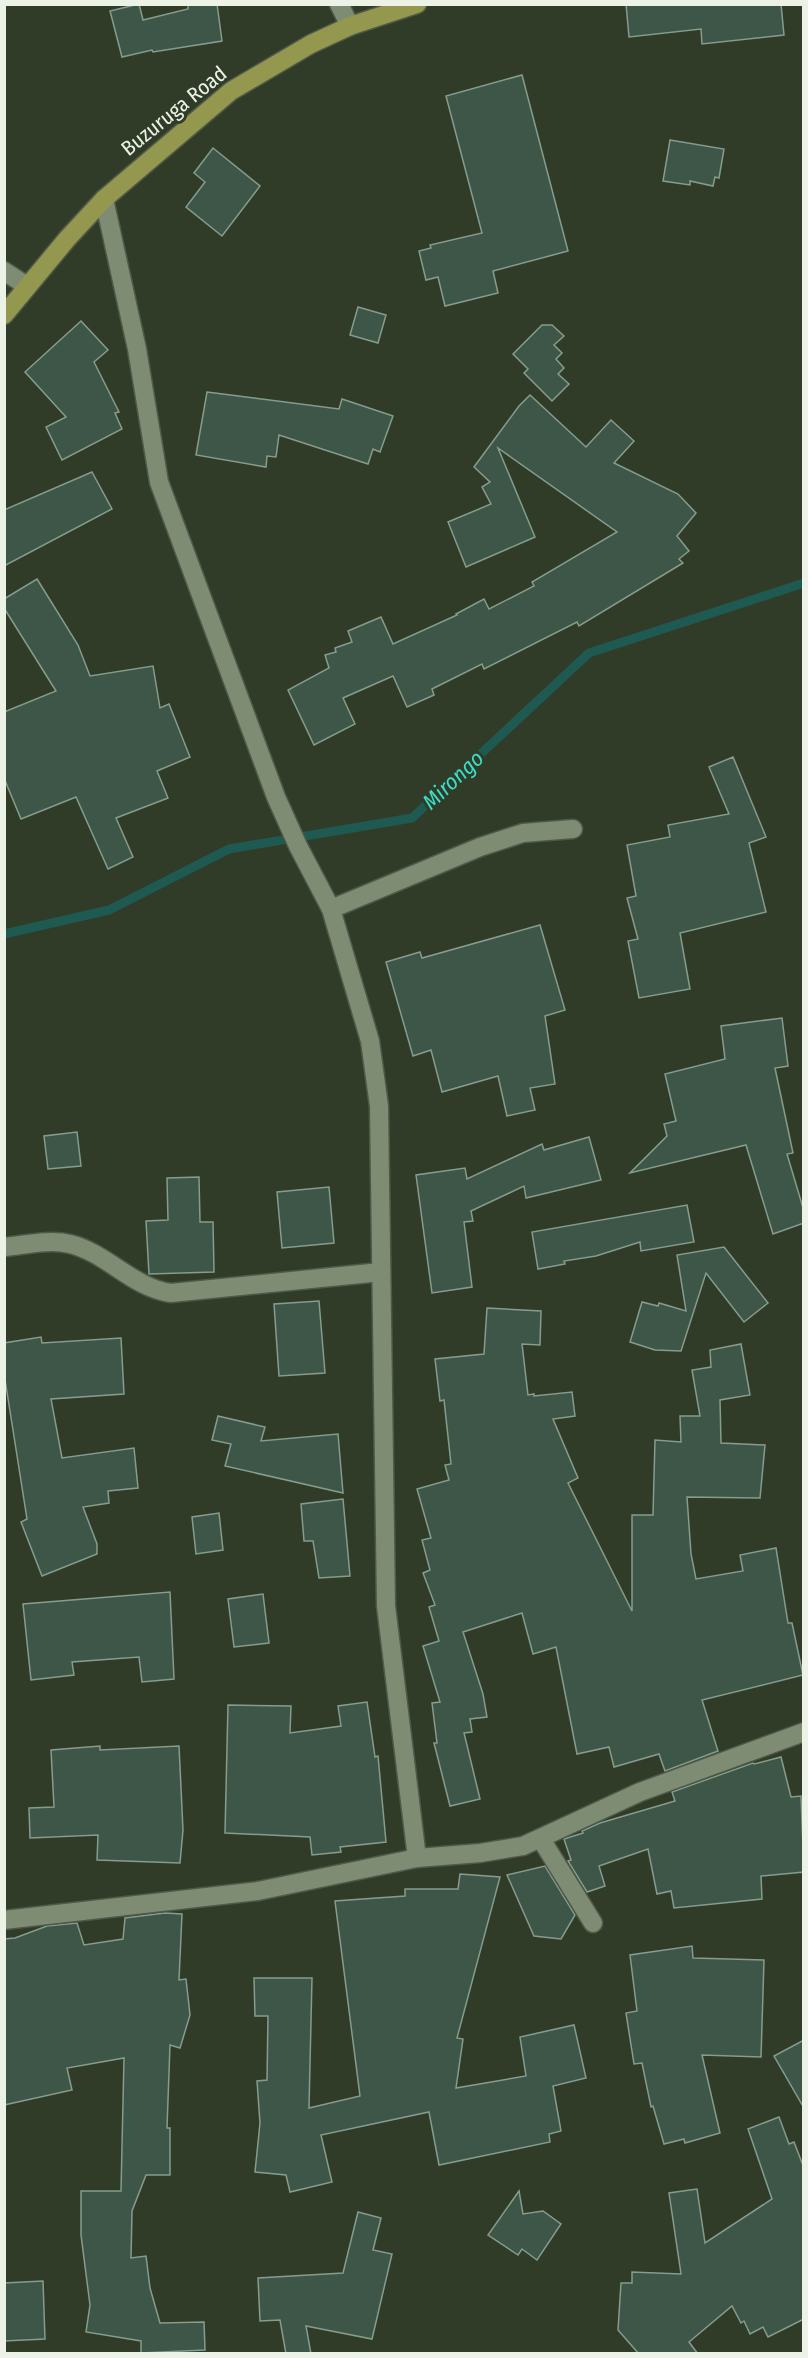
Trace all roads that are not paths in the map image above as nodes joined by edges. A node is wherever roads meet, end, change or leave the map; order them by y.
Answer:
1 (339, 4) edge
2 (417, 4) edge
3 (350, 26) junction
4 (104, 199) junction
5 (4, 271) edge
6 (27, 286) junction
7 (4, 315) edge
8 (573, 829) dead end
9 (331, 909) junction
10 (4, 1247) edge
11 (381, 1272) junction
12 (804, 1732) edge
13 (541, 1839) junction
14 (417, 1858) junction
15 (4, 1920) edge
16 (593, 1923) dead end

1 - 3 street
2 - 3 main road, Buzuruga Road
3 - 4 main road, Buzuruga Road
4 - 6 main road, Buzuruga Road
4 - 9 street
5 - 6 street
6 - 7 main road, Buzuruga Road
8 - 9 street
9 - 11 street
10 - 11 street
11 - 14 street
12 - 13 street
13 - 14 street
13 - 16 street
14 - 15 street

